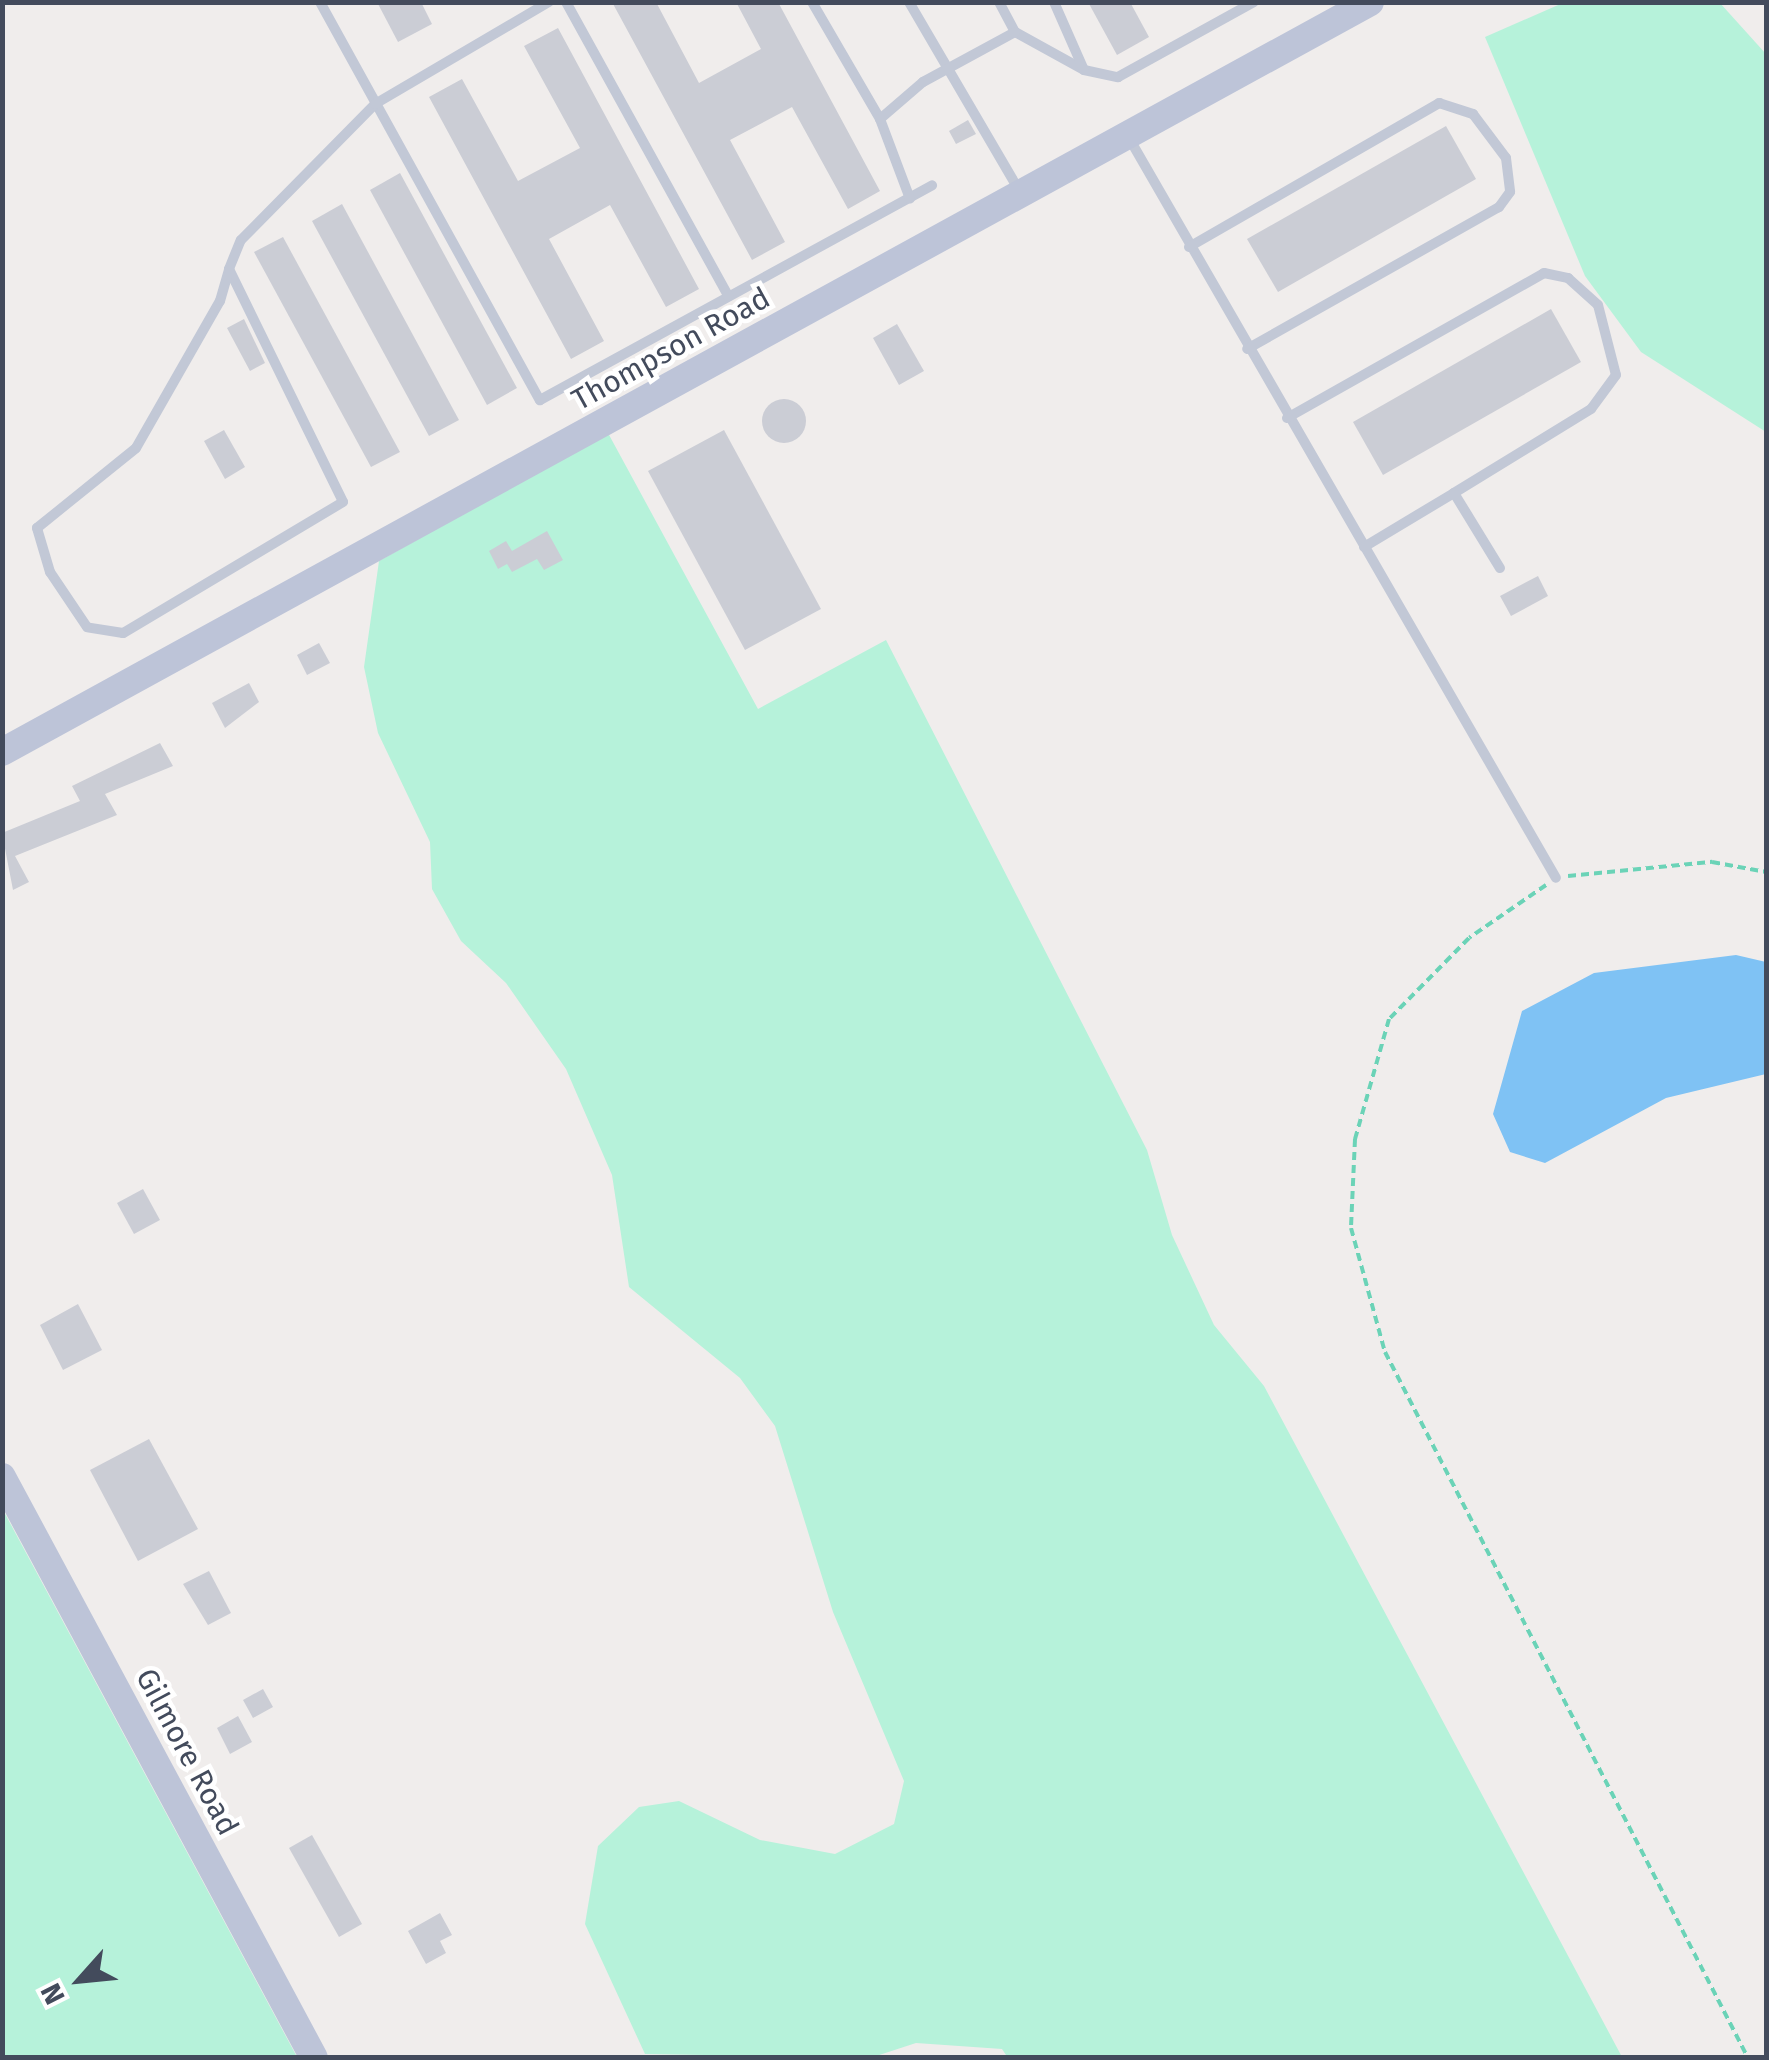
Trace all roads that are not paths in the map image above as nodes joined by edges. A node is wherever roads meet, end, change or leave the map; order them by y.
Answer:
1 (320, 2) edge
2 (549, 2) edge
3 (566, 2) edge
4 (812, 2) edge
5 (910, 2) edge
6 (998, 2) edge
7 (1054, 2) edge
8 (1254, 2) edge
9 (1370, 2) edge
10 (1015, 32) junction
11 (947, 69) junction
12 (1084, 70) junction
13 (374, 104) junction
14 (880, 119) junction
15 (1128, 136) junction
16 (932, 185) dead end
17 (1022, 194) junction
18 (910, 198) junction
19 (1188, 247) junction
20 (229, 269) junction
21 (728, 296) junction
22 (1247, 349) junction
23 (1287, 418) junction
24 (1454, 493) junction
25 (1364, 548) junction
26 (1500, 568) dead end
27 (2, 752) edge
28 (1556, 878) road end
29 (2, 1477) edge
30 (314, 2058) edge

1 - 13 lane
2 - 13 lane
3 - 21 lane
4 - 14 lane
5 - 11 lane
6 - 10 lane
7 - 12 lane
8 - 12 lane
9 - 15 main road, Thompson Road
10 - 11 lane
10 - 12 lane
11 - 14 lane
11 - 17 lane
13 - 20 lane
13 - 21 lane
14 - 18 lane
15 - 17 main road, Thompson Road
15 - 19 lane
16 - 18 lane
17 - 27 main road, Thompson Road
18 - 21 lane
19 - 22 lane
19 - 22 lane
20 - 20 lane
22 - 23 lane
23 - 24 lane
23 - 25 lane
24 - 25 lane
24 - 26 lane
25 - 28 lane
29 - 30 main road, Gilmore Road

